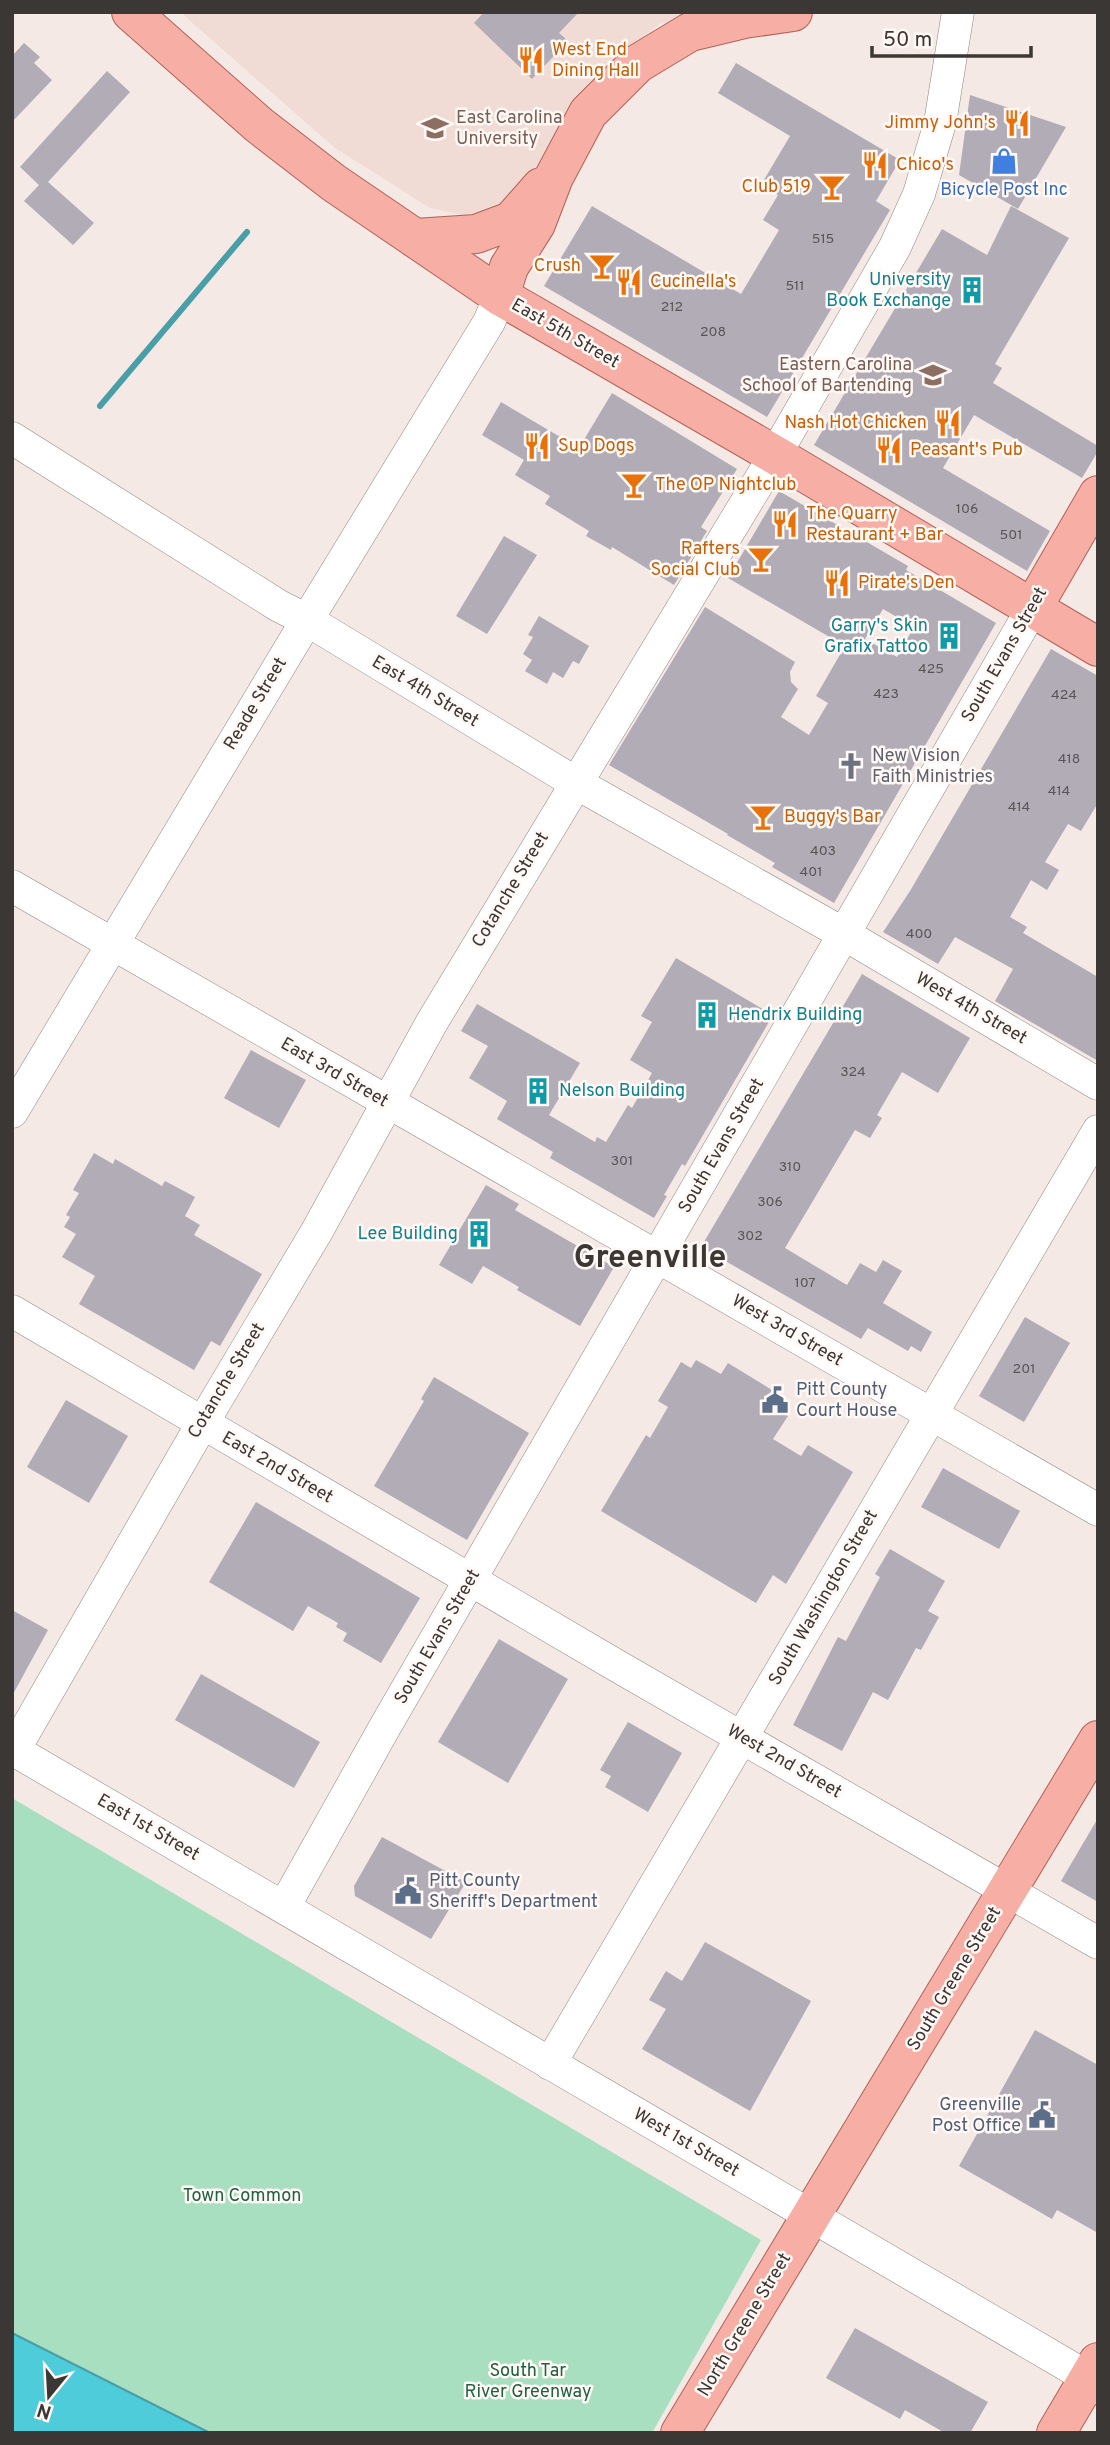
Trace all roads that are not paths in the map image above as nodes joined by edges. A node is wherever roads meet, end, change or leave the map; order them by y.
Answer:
1 (131, 12) edge
2 (793, 12) edge
3 (958, 12) edge
4 (554, 177) junction
5 (415, 238) junction
6 (500, 296) junction
7 (12, 439) edge
8 (775, 455) junction
9 (1098, 495) edge
10 (1032, 609) junction
11 (307, 620) junction
12 (1098, 648) edge
13 (576, 783) junction
14 (12, 887) edge
15 (844, 934) junction
16 (112, 943) junction
17 (1098, 1084) edge
18 (388, 1104) junction
19 (12, 1112) edge
20 (1098, 1131) edge
21 (657, 1257) junction
22 (12, 1311) edge
23 (932, 1414) junction
24 (202, 1424) junction
25 (1098, 1510) edge
26 (471, 1580) junction
27 (742, 1738) junction
28 (1098, 1740) edge
29 (13, 1750) edge
30 (1008, 1891) junction
31 (284, 1907) junction
32 (1098, 1943) edge
33 (550, 2064) junction
34 (811, 2217) junction
35 (1095, 2377) edge
36 (680, 2433) edge
37 (1056, 2433) edge

1 - 5 main road, East 5th Street
2 - 4 main road
3 - 8 street, Cotanche Street
4 - 5 main road
4 - 6 main road
5 - 6 main road, East 5th Street
6 - 8 main road, East 5th Street
6 - 11 street, Reade Street
7 - 11 street, East 4th Street
8 - 10 main road, East 5th Street
8 - 13 street, Cotanche Street
9 - 10 main road, South Evans Street
10 - 12 main road, East 5th Street
10 - 15 street, South Evans Street
11 - 13 street, East 4th Street
11 - 16 street, Reade Street
13 - 15 street, East 4th Street
13 - 18 street, Cotanche Street
14 - 16 street, East 3rd Street
15 - 17 street, West 4th Street
15 - 21 street, South Evans Street
16 - 18 street, East 3rd Street
16 - 19 street, Reade Street
18 - 21 street, East 3rd Street
18 - 24 street, Cotanche Street
20 - 23 street, South Washington Street
21 - 23 street, West 3rd Street
21 - 26 street, South Evans Street
22 - 24 street, East 2nd Street
23 - 25 street, West 3rd Street
23 - 27 street, South Washington Street
24 - 26 street, East 2nd Street
24 - 29 street, Cotanche Street
26 - 27 street, West 2nd Street
26 - 31 street, South Evans Street
27 - 30 street, West 2nd Street
27 - 33 street, South Washington Street
28 - 30 main road, South Greene Street
29 - 31 street, East 1st Street
30 - 32 street, West 2nd Street
30 - 34 main road, South Greene Street
31 - 33 street, West 1st Street
33 - 34 street, West 1st Street
34 - 35 street, West 1st Street
34 - 36 main road, North Greene Street
35 - 37 main road

